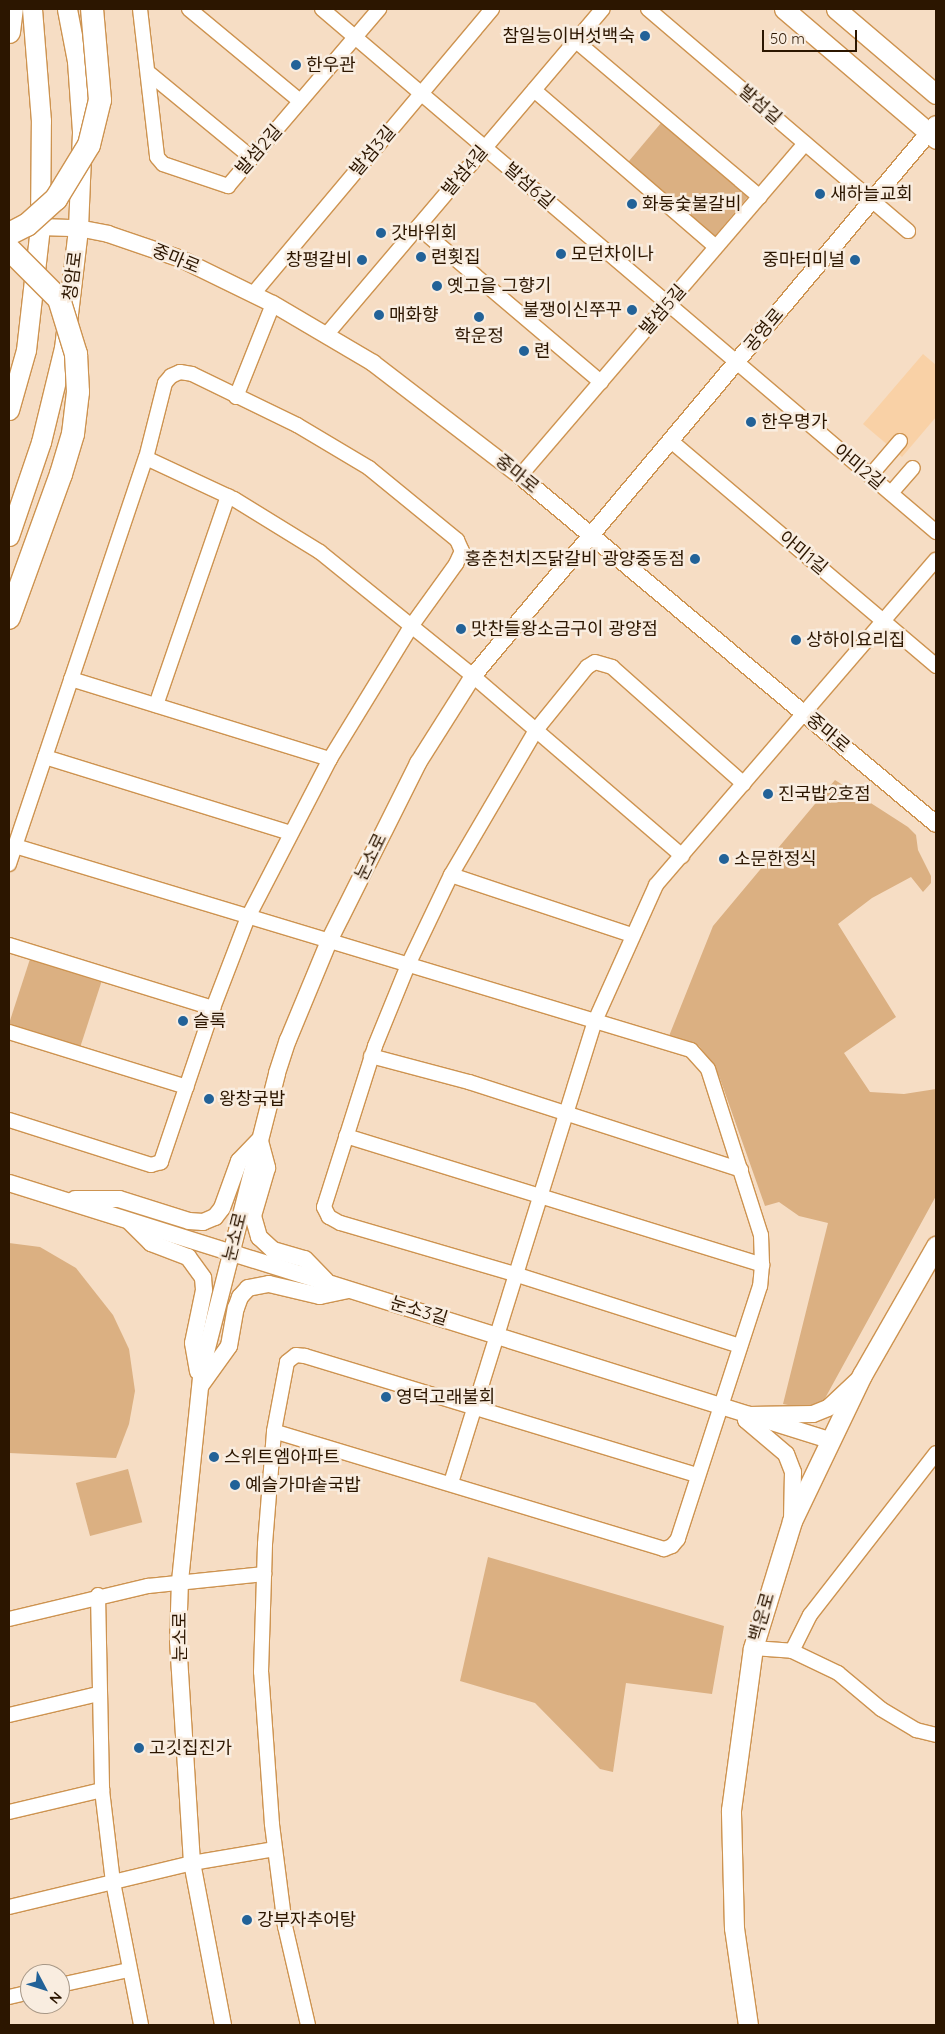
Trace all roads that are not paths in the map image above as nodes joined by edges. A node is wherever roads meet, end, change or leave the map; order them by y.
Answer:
1 (12, 9) edge
2 (32, 9) edge
3 (67, 9) edge
4 (92, 9) edge
5 (140, 9) edge
6 (189, 9) edge
7 (322, 9) edge
8 (379, 9) edge
9 (492, 9) edge
10 (603, 9) edge
11 (648, 9) edge
12 (784, 9) edge
13 (836, 9) edge
14 (9, 32) edge
15 (355, 37) junction
16 (576, 40) junction
17 (150, 74) junction
18 (534, 90) junction
19 (421, 93) junction
20 (936, 94) edge
21 (300, 101) junction
22 (934, 132) edge
23 (805, 144) junction
24 (485, 148) junction
25 (252, 158) junction
26 (760, 197) junction
27 (872, 201) junction
28 (40, 227) junction
29 (418, 227) junction
30 (78, 228) junction
31 (908, 231) dead end
32 (9, 234) edge
33 (716, 247) junction
34 (9, 249) edge
35 (253, 294) junction
36 (274, 304) junction
37 (667, 304) junction
38 (327, 334) junction
39 (736, 363) junction
40 (601, 382) junction
41 (236, 397) junction
42 (9, 410) edge
43 (670, 441) junction
44 (900, 441) dead end
45 (146, 458) junction
46 (913, 468) dead end
47 (520, 476) junction
48 (870, 476) junction
49 (891, 494) junction
50 (228, 496) junction
51 (936, 532) edge
52 (591, 535) junction
53 (9, 536) edge
54 (936, 560) edge
55 (9, 618) edge
56 (884, 622) junction
57 (412, 625) junction
58 (936, 666) edge
59 (473, 676) junction
60 (71, 679) junction
61 (156, 706) junction
62 (806, 714) junction
63 (536, 730) junction
64 (44, 757) junction
65 (330, 759) junction
66 (744, 784) junction
67 (936, 824) edge
68 (290, 833) junction
69 (15, 846) junction
70 (682, 856) junction
71 (9, 864) edge
72 (451, 875) junction
73 (248, 917) junction
74 (631, 935) junction
75 (329, 941) junction
76 (9, 945) edge
77 (408, 965) junction
78 (213, 1008) junction
79 (596, 1021) junction
80 (9, 1032) edge
81 (371, 1056) junction
82 (187, 1087) junction
83 (566, 1112) junction
84 (9, 1120) edge
85 (346, 1136) junction
86 (260, 1139) junction
87 (741, 1170) junction
88 (9, 1183) edge
89 (541, 1195) junction
90 (60, 1199) junction
91 (128, 1220) junction
92 (936, 1246) edge
93 (231, 1252) junction
94 (762, 1265) junction
95 (518, 1275) junction
96 (327, 1283) junction
97 (349, 1289) junction
98 (498, 1336) junction
99 (740, 1346) junction
100 (862, 1376) junction
101 (200, 1386) junction
102 (720, 1406) junction
103 (477, 1407) junction
104 (749, 1415) junction
105 (274, 1431) junction
106 (829, 1440) junction
107 (936, 1452) edge
108 (697, 1475) junction
109 (451, 1483) junction
110 (792, 1521) junction
111 (264, 1574) junction
112 (180, 1581) junction
113 (98, 1596) junction
114 (9, 1619) edge
115 (753, 1648) junction
116 (792, 1651) junction
117 (98, 1694) junction
118 (9, 1715) edge
119 (936, 1735) edge
120 (102, 1790) junction
121 (9, 1812) edge
122 (275, 1850) junction
123 (192, 1863) junction
124 (113, 1882) junction
125 (9, 1907) edge
126 (128, 1970) junction
127 (70, 1984) edge
128 (141, 2025) edge
129 (224, 2025) edge
130 (308, 2025) edge
131 (748, 2025) edge

1 - 14 highway
2 - 28 main road
3 - 30 main road, 청암로
4 - 32 highway, bridge
5 - 17 street, 발섬2길
6 - 21 street
7 - 15 street, 발섬6길
8 - 15 street, 발섬2길
9 - 19 street, 발섬3길
10 - 16 street, 발섬4길
11 - 23 street, 발섬길
12 - 22 main road
13 - 20 main road
15 - 19 street, 발섬6길
15 - 21 street, 발섬2길
16 - 18 street, 발섬4길
16 - 26 street
17 - 25 street
17 - 25 street, 발섬2길
18 - 24 street, 발섬4길
18 - 33 street
19 - 24 street, 발섬6길
19 - 35 street, 발섬3길
21 - 25 street, 발섬2길
22 - 27 street, 공영로
23 - 26 street, 발섬5길
23 - 27 street, 발섬길
24 - 29 street, 발섬4길
24 - 37 street, 발섬6길
26 - 33 street, 발섬5길
27 - 31 street, 발섬길
27 - 39 street, 공영로
28 - 30 street, 중마로
28 - 42 main road
29 - 38 street, 발섬4길
29 - 40 street
30 - 35 street, 중마로
30 - 53 main road, 청암로
33 - 37 street, 발섬5길
34 - 55 highway, bridge
35 - 36 street, 중마로
36 - 38 street, 중마로
36 - 41 street
37 - 39 street, 발섬6길
37 - 40 street, 발섬5길
38 - 47 street, 중마로
39 - 43 street, 공영로
39 - 48 street, 아미2길
40 - 47 street, 발섬5길
41 - 45 street
41 - 57 street
43 - 52 street, 공영로
43 - 56 street, 아미1길
44 - 48 street
45 - 50 street
45 - 60 street
46 - 49 street
47 - 52 street, 중마로
48 - 49 street, 아미2길
49 - 51 street, 아미2길
50 - 57 street
50 - 61 street
52 - 59 street, 눈소로
52 - 62 street, 중마로
54 - 56 street
56 - 58 street, 아미1길
56 - 62 street
57 - 59 street
57 - 65 street
59 - 63 street
59 - 75 street, 눈소로
60 - 61 street
60 - 64 street
61 - 65 street
62 - 66 street
62 - 67 street, 중마로
63 - 66 street
63 - 70 street
63 - 72 street
64 - 68 street
64 - 69 street
65 - 68 street
66 - 70 street
68 - 73 street
69 - 71 street
69 - 73 street
70 - 74 street
72 - 74 street
72 - 77 street
73 - 75 street
73 - 78 street
74 - 79 street
75 - 77 street
75 - 86 street, 눈소로
76 - 78 street
77 - 79 street
77 - 81 street
78 - 82 street
79 - 83 street
79 - 87 street
80 - 82 street
81 - 83 street
81 - 85 street
82 - 84 street
83 - 87 street
83 - 89 street
85 - 89 street
85 - 95 street
86 - 90 street
86 - 93 street, 눈소로
86 - 96 street
87 - 94 street
88 - 90 street, 눈소3길
89 - 94 street
89 - 95 street
90 - 91 street, 눈소3길
91 - 93 street, 눈소3길
91 - 101 street
92 - 100 main road, 백운로
93 - 96 street, 눈소3길
93 - 101 street, 눈소로
94 - 99 street
95 - 98 street
95 - 99 street
96 - 97 street, 눈소3길
97 - 98 street, 눈소3길
97 - 101 street
98 - 102 street, 눈소3길
98 - 103 street
99 - 102 street
100 - 104 street
100 - 106 main road, 백운로
101 - 112 street, 눈소로
102 - 104 street, 눈소3길
102 - 108 street
103 - 105 street
103 - 108 street
103 - 109 street
104 - 106 street, 눈소3길
104 - 110 street
105 - 109 street
105 - 111 street
106 - 110 main road, 백운로
107 - 116 street
108 - 109 street
110 - 115 main road, 백운로
111 - 112 street
111 - 122 street
112 - 113 street
112 - 123 street, 눈소로
113 - 114 street
113 - 117 street
115 - 116 street
115 - 131 main road, 백운로
116 - 119 street
117 - 118 street
117 - 120 street
120 - 121 street
120 - 124 street
122 - 123 street
122 - 130 street
123 - 124 street
123 - 129 street, 눈소로
124 - 125 street
124 - 126 street
126 - 127 street
126 - 128 street

